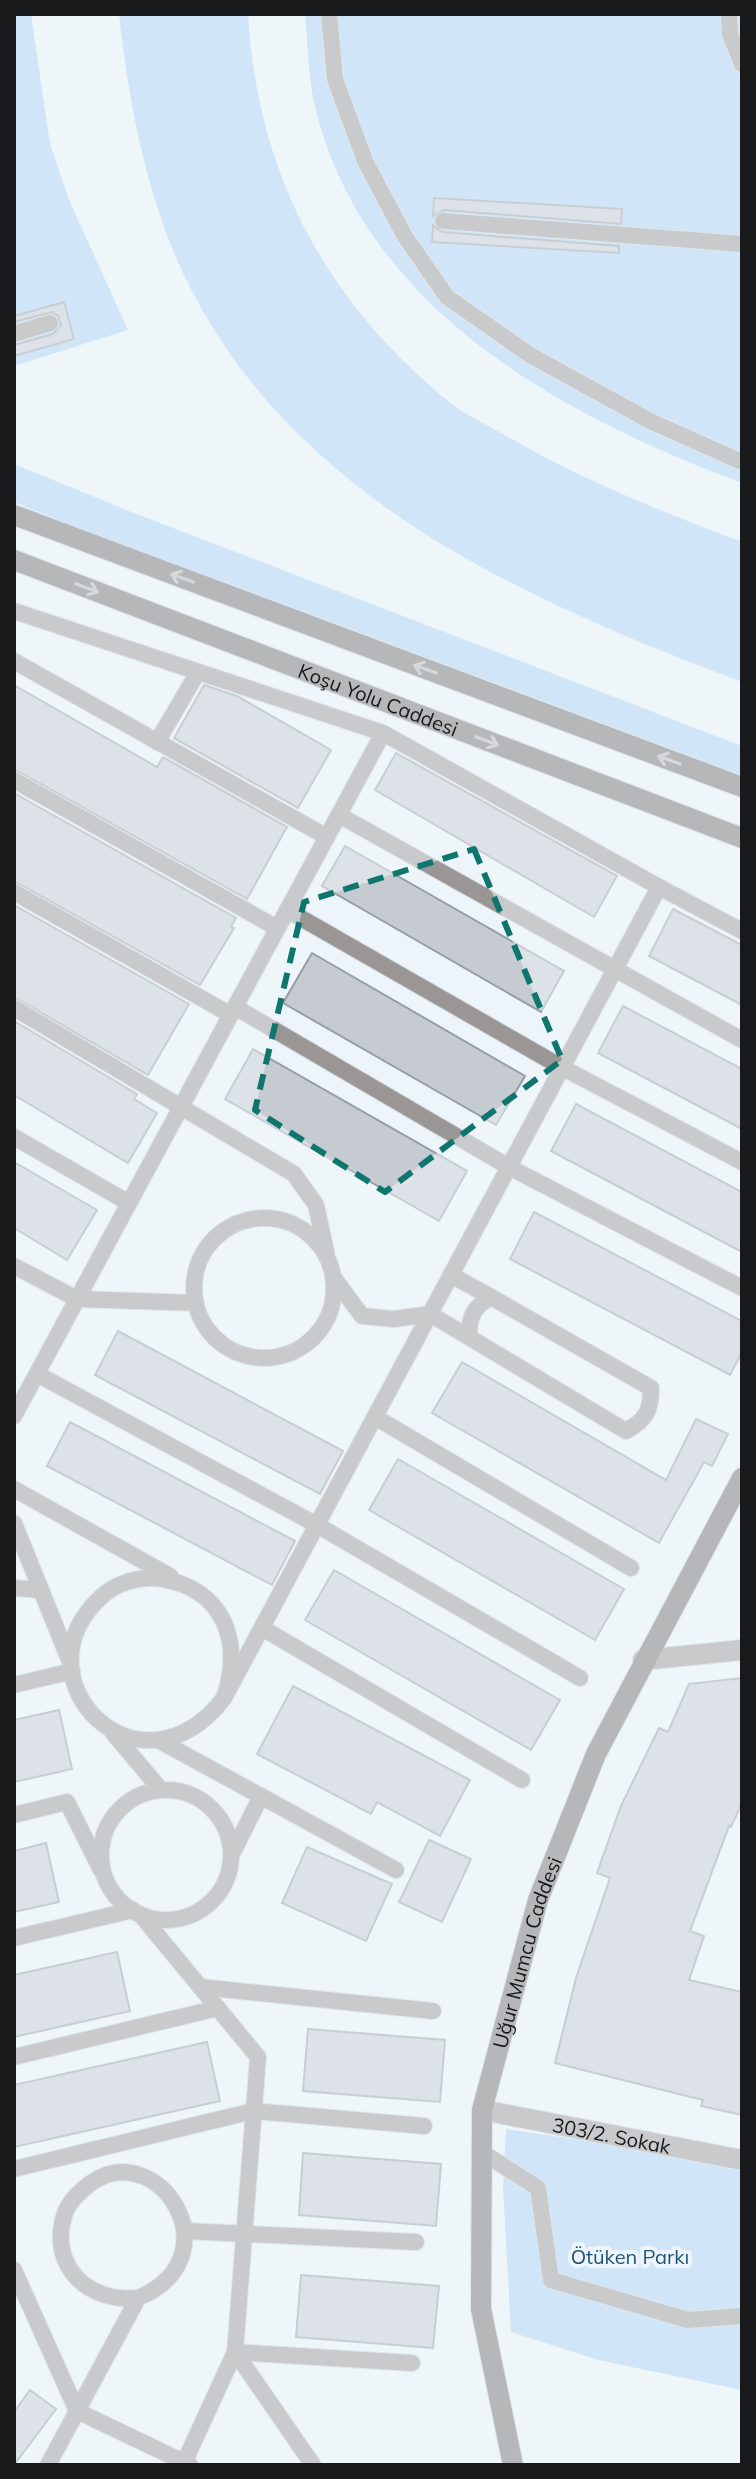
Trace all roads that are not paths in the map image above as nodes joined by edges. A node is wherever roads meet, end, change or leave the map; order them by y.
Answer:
1 (329, 14) edge
2 (729, 14) edge
3 (742, 64) edge
4 (443, 221) dead end
5 (742, 244) edge
6 (50, 323) dead end
7 (14, 334) edge
8 (742, 462) edge
9 (14, 515) edge
10 (14, 560) edge
11 (14, 611) edge
12 (14, 661) edge
13 (198, 672) junction
14 (383, 733) junction
15 (157, 742) junction
16 (14, 780) edge
17 (742, 787) edge
18 (339, 815) junction
19 (327, 837) junction
20 (742, 838) edge
21 (659, 887) junction
22 (14, 892) edge
23 (287, 910) junction
24 (277, 928) junction
25 (742, 931) edge
26 (614, 971) junction
27 (14, 1008) edge
28 (233, 1011) junction
29 (742, 1040) edge
30 (563, 1068) junction
31 (182, 1105) junction
32 (14, 1137) edge
33 (742, 1162) edge
34 (509, 1167) junction
35 (129, 1203) junction
36 (326, 1255) junction
37 (14, 1266) edge
38 (451, 1275) junction
39 (334, 1278) junction
40 (742, 1288) edge
41 (491, 1297) junction
42 (77, 1299) junction
43 (196, 1303) junction
44 (430, 1314) junction
45 (469, 1337) junction
46 (37, 1374) junction
47 (14, 1416) edge
48 (375, 1417) junction
49 (742, 1478) edge
50 (14, 1489) edge
51 (14, 1523) edge
52 (317, 1525) junction
53 (631, 1568) dead end
54 (185, 1584) junction
55 (14, 1588) edge
56 (41, 1590) junction
57 (262, 1628) junction
58 (742, 1650) edge
59 (643, 1660) junction
60 (71, 1666) junction
61 (580, 1678) dead end
62 (14, 1685) edge
63 (224, 1698) junction
64 (109, 1729) junction
65 (160, 1741) junction
66 (522, 1780) dead end
67 (161, 1790) junction
68 (261, 1796) junction
69 (14, 1815) edge
70 (231, 1856) junction
71 (396, 1870) dead end
72 (109, 1886) junction
73 (136, 1912) junction
74 (14, 1938) edge
75 (200, 1987) junction
76 (218, 2008) junction
77 (433, 2011) dead end
78 (14, 2057) edge
79 (482, 2110) junction
80 (253, 2111) junction
81 (424, 2126) dead end
82 (110, 2145) junction
83 (480, 2151) junction
84 (742, 2160) edge
85 (14, 2169) edge
86 (116, 2174) junction
87 (185, 2231) junction
88 (244, 2232) junction
89 (416, 2242) dead end
90 (14, 2270) edge
91 (138, 2298) junction
92 (742, 2316) edge
93 (235, 2352) junction
94 (412, 2363) dead end
95 (77, 2411) junction
96 (186, 2464) edge
97 (48, 2465) edge
98 (313, 2465) edge
99 (513, 2465) edge

1 - 8 lane
2 - 3 lane
4 - 5 lane
6 - 7 lane
17 -> 9 main road
10 -> 20 main road, Koşu Yolu Caddesi
11 - 13 lane
12 - 15 lane
13 - 14 lane
13 - 15 lane
14 - 18 lane
14 - 21 lane
15 - 19 lane
16 - 24 lane
18 - 19 lane
18 - 26 lane
19 - 23 lane
21 - 25 lane
21 - 26 lane
22 - 28 lane
23 - 24 lane
23 - 30 lane
24 - 28 lane
26 - 29 lane
26 - 30 lane
27 - 31 lane
28 - 31 lane
28 - 34 lane
30 - 33 lane
30 - 34 lane
31 - 35 lane
31 - 36 lane
32 - 35 lane
34 - 38 lane
34 - 40 lane
35 - 42 lane
36 - 39 lane
36 - 43 lane
37 - 42 lane
38 - 41 lane
38 - 44 lane
39 - 43 lane
39 - 44 lane
41 - 45 lane
41 - 45 lane
42 - 43 lane
42 - 46 lane
44 - 45 lane
44 - 48 lane
46 - 47 lane
46 - 52 lane
48 - 52 lane
48 - 53 lane
49 - 59 main road, Uğur Mumcu Caddesi
50 - 54 lane
51 - 56 lane
52 - 57 lane
52 - 61 lane
54 - 60 lane
54 - 63 lane
55 - 56 lane
56 - 60 lane
57 - 63 lane
57 - 66 lane
58 - 59 street
59 - 79 main road, Uğur Mumcu Caddesi
60 - 62 lane
60 - 64 lane
63 - 65 lane
64 - 65 lane
64 - 67 lane
65 - 68 lane
67 - 70 lane
67 - 72 lane
68 - 70 lane
68 - 71 lane
69 - 72 lane
70 - 73 lane
72 - 73 lane
73 - 74 lane
73 - 75 lane
75 - 76 lane
75 - 77 lane
76 - 78 lane
76 - 80 lane
79 - 83 main road, Uğur Mumcu Caddesi
79 - 84 street, 303/2. Sokak
80 - 81 lane
80 - 82 lane
80 - 88 lane
82 - 85 lane
82 - 86 lane
83 - 92 lane
83 - 99 main road, Uğur Mumcu Caddesi
86 - 87 lane
86 - 91 lane
87 - 88 lane
87 - 91 lane
88 - 89 lane
88 - 93 lane
90 - 95 lane
91 - 95 lane
93 - 94 lane
93 - 96 lane
93 - 98 lane
95 - 96 lane
95 - 97 lane

